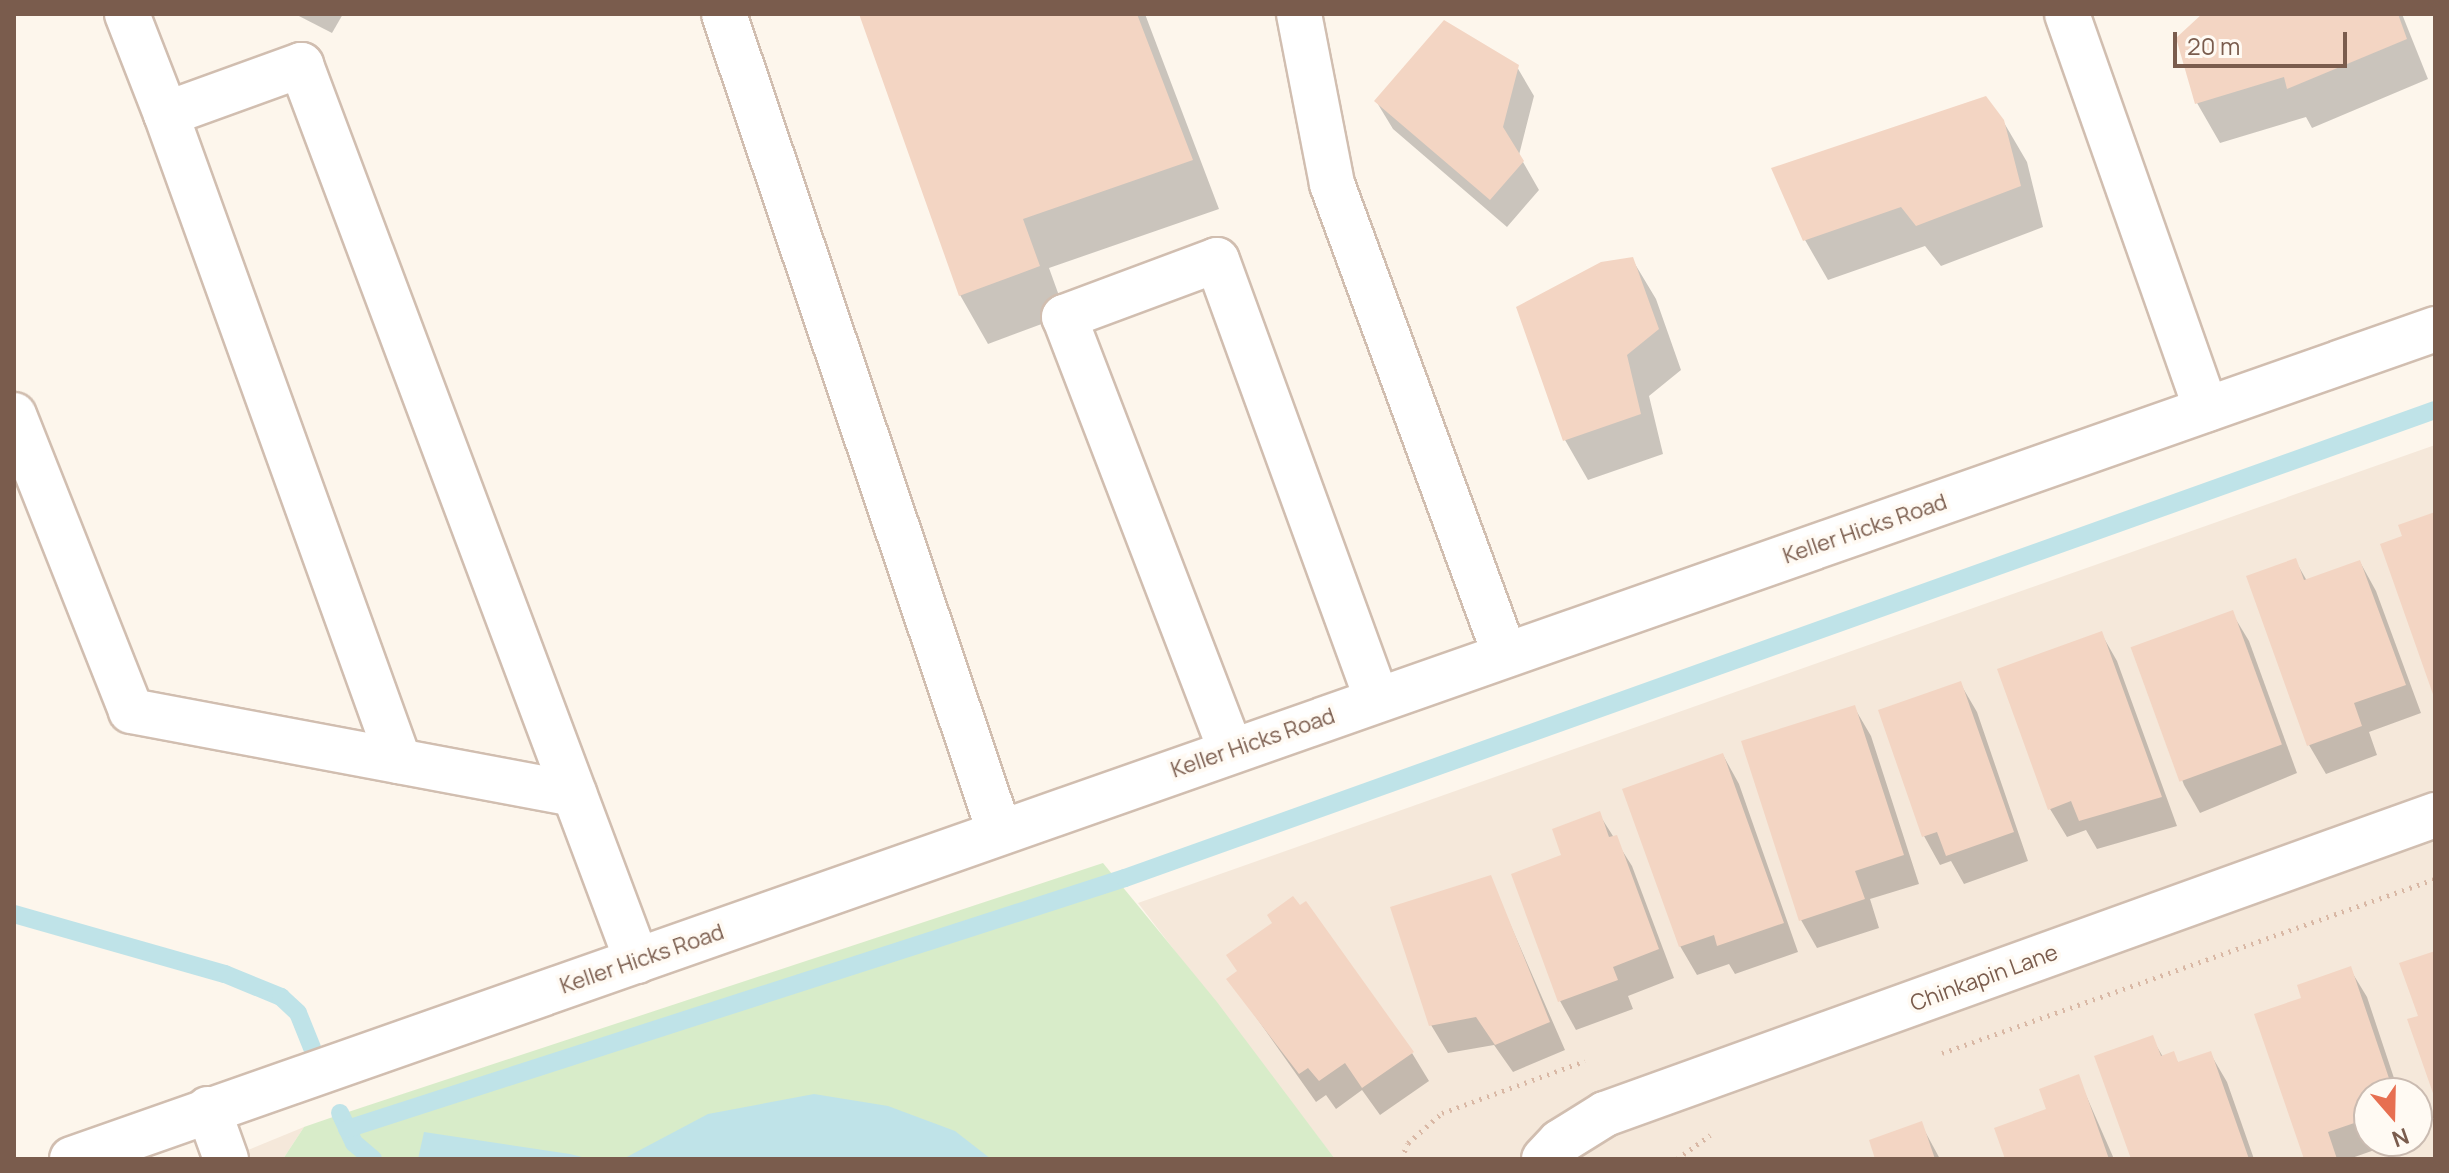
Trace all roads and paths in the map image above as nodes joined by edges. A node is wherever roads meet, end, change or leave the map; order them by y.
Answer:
1 (127, 14) edge
2 (724, 14) edge
3 (1299, 14) edge
4 (2067, 14) edge
5 (166, 114) junction
6 (2435, 329) edge
7 (2206, 409) junction
8 (14, 415) edge
9 (1505, 655) junction
10 (1377, 700) junction
11 (1231, 751) junction
12 (399, 761) junction
13 (574, 794) junction
14 (2435, 815) edge
15 (1000, 833) junction
16 (2435, 879) edge
17 (637, 961) junction
18 (1936, 1055) dead end
19 (208, 1109) junction
20 (1713, 1133) dead end
21 (72, 1159) edge
22 (226, 1159) edge
23 (1544, 1159) edge
24 (1677, 1159) edge

1 - 5 street
2 - 15 street
3 - 9 street
4 - 7 street
5 - 12 street
5 - 13 street
6 - 7 street, Keller Hicks Road
7 - 9 street, Keller Hicks Road
8 - 12 street
9 - 10 street, Keller Hicks Road
10 - 11 street, Keller Hicks Road
10 - 11 street
11 - 15 street, Keller Hicks Road
12 - 13 street
13 - 17 street
14 - 23 street, Chinkapin Lane
15 - 17 street, Keller Hicks Road
16 - 18 path
17 - 19 street, Keller Hicks Road
19 - 21 street, Keller Hicks Road
19 - 22 street
20 - 24 path

